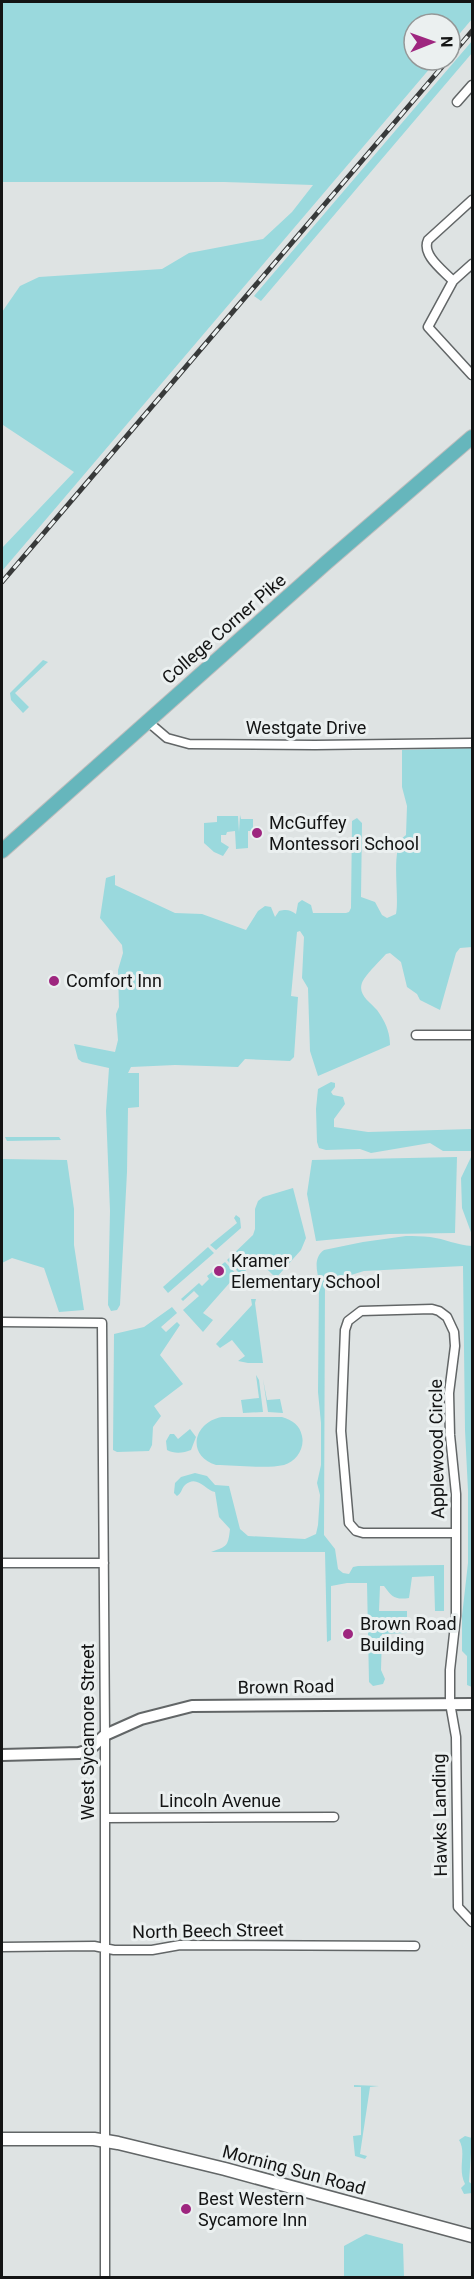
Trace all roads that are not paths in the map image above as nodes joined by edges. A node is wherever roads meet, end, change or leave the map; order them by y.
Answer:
1 (472, 85) edge
2 (457, 102) dead end
3 (472, 200) edge
4 (472, 264) edge
5 (453, 281) junction
6 (472, 375) edge
7 (472, 437) edge
8 (147, 721) junction
9 (472, 743) edge
10 (2, 851) edge
11 (416, 1035) dead end
12 (472, 1035) edge
13 (2, 1322) edge
14 (456, 1533) junction
15 (2, 1563) edge
16 (104, 1563) junction
17 (450, 1703) junction
18 (472, 1704) edge
19 (105, 1735) junction
20 (2, 1755) edge
21 (105, 1818) junction
22 (334, 1818) dead end
23 (472, 1922) edge
24 (416, 1946) dead end
25 (2, 1947) edge
26 (105, 1948) junction
27 (2, 2139) edge
28 (105, 2141) junction
29 (472, 2236) edge
30 (105, 2277) edge

1 - 2 street
3 - 5 street
4 - 5 street
5 - 6 street
7 - 8 highway, College Corner Pike
8 - 9 street, Westgate Drive
8 - 10 highway, College Corner Pike
11 - 12 street
13 - 16 street, West Sycamore Street
14 - 14 street, Applewood Circle
14 - 17 street, Applewood Circle
15 - 16 street
16 - 19 street, West Sycamore Street
17 - 18 street, Brown Road
17 - 19 street, Brown Road
17 - 23 street, Hawks Landing
19 - 20 street, Brown Road
19 - 21 street, West Sycamore Street
21 - 22 street, Lincoln Avenue
21 - 26 street, West Sycamore Street
24 - 26 street, North Beech Street
25 - 26 street, North Beech Street
26 - 28 street, West Sycamore Street
27 - 28 main road, Morning Sun Road
28 - 29 main road, Morning Sun Road
28 - 30 street, West Sycamore Street

